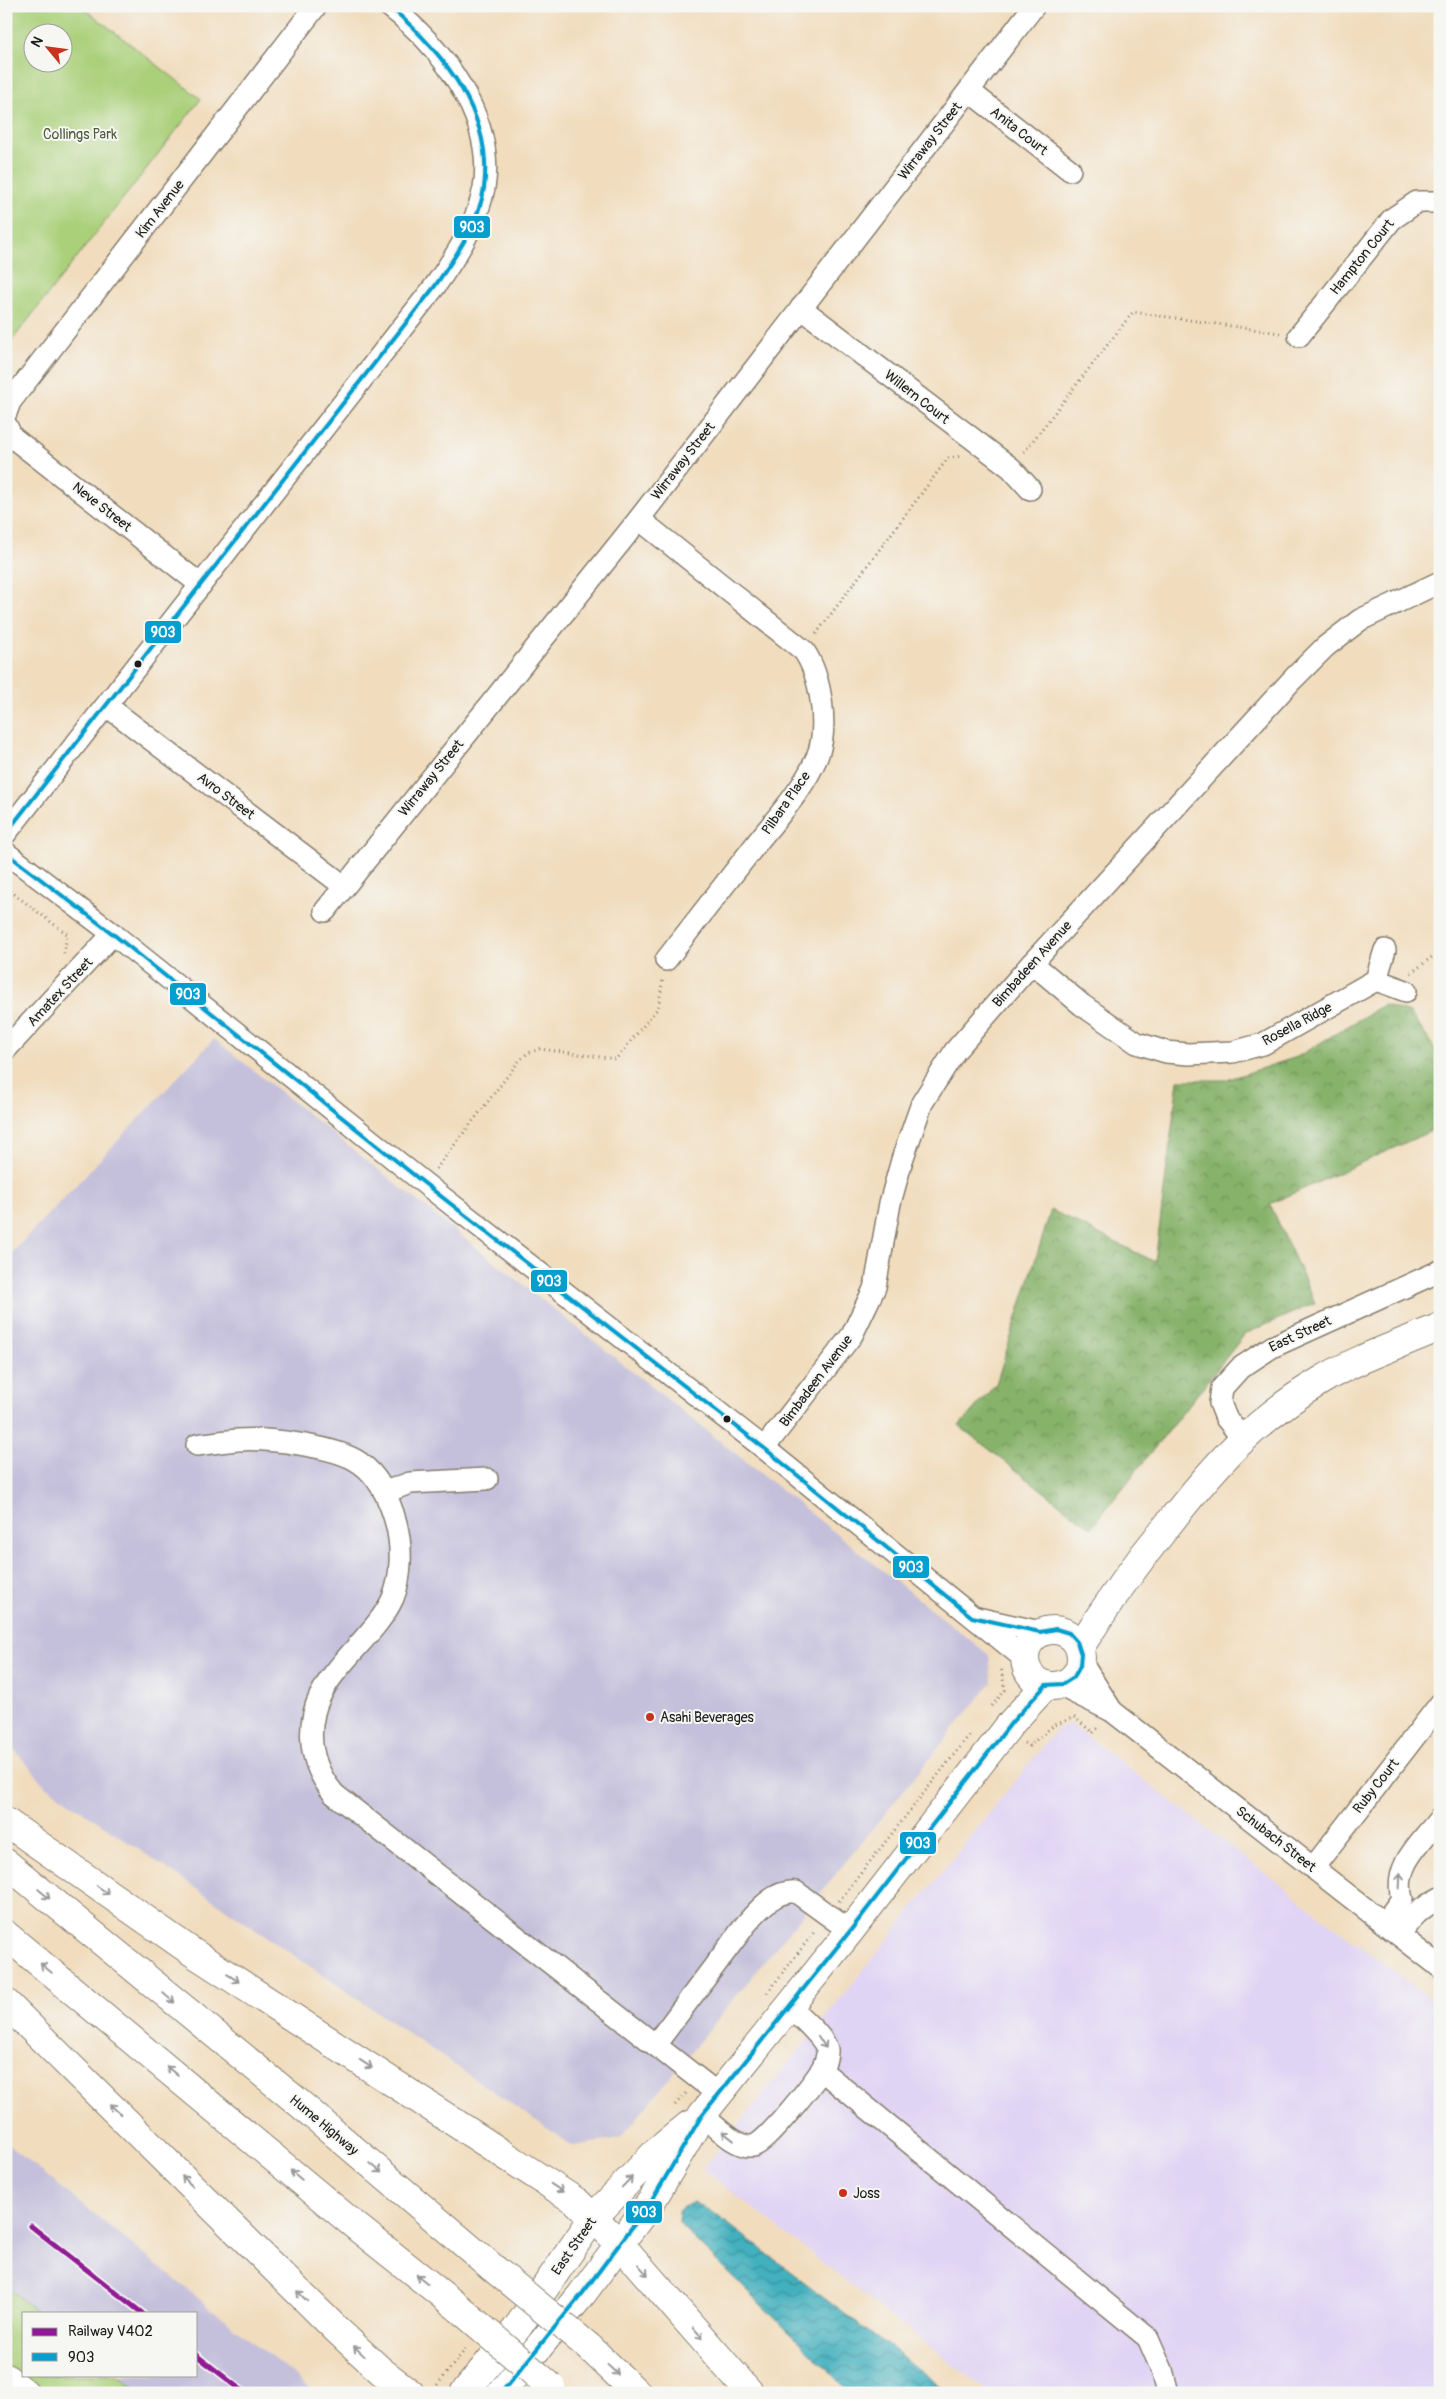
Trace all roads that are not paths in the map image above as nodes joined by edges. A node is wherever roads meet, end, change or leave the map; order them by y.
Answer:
1 (316, 6) edge
2 (1034, 6) edge
3 (394, 8) edge
4 (969, 92) junction
5 (1070, 170) dead end
6 (1440, 202) edge
7 (801, 308) junction
8 (1299, 336) road end
9 (6, 413) edge
10 (6, 425) edge
11 (1030, 489) dead end
12 (639, 519) junction
13 (1440, 582) edge
14 (202, 585) junction
15 (107, 706) junction
16 (6, 833) edge
17 (6, 853) edge
18 (344, 886) junction
19 (325, 911) dead end
20 (113, 934) junction
21 (1385, 950) dead end
22 (666, 960) road end
23 (1032, 963) junction
24 (6, 1049) edge
25 (1440, 1271) edge
26 (1440, 1328) edge
27 (1242, 1438) junction
28 (197, 1445) dead end
29 (764, 1448) junction
30 (487, 1479) dead end
31 (385, 1492) junction
32 (1118, 1587) junction
33 (972, 1616) junction
34 (1048, 1631) junction
35 (1081, 1654) junction
36 (1032, 1672) junction
37 (1440, 1704) edge
38 (1112, 1711) junction
39 (1440, 1818) edge
40 (6, 1822) edge
41 (6, 1863) edge
42 (1313, 1868) junction
43 (1440, 1898) edge
44 (1392, 1929) junction
45 (850, 1931) junction
46 (6, 1934) edge
47 (1440, 1967) edge
48 (6, 2003) edge
49 (789, 2006) junction
50 (655, 2045) junction
51 (822, 2070) junction
52 (706, 2096) junction
53 (594, 2218) junction
54 (620, 2244) junction
55 (6, 2378) edge
56 (386, 2382) edge
57 (554, 2390) edge
58 (25, 2393) edge
59 (410, 2393) edge
60 (464, 2393) edge
61 (502, 2393) edge
62 (637, 2393) edge
63 (750, 2393) edge
64 (1168, 2393) edge

1 - 9 street, Kim Avenue
2 - 4 street, Wirraway Street
3 - 14 street
4 - 5 street, Anita Court
4 - 7 street, Wirraway Street
6 - 8 street, Hampton Court
7 - 11 street, Willern Court
7 - 12 street, Wirraway Street
10 - 14 street, Neve Street
12 - 18 street, Wirraway Street
12 - 22 street, Pilbara Place
13 - 23 street, Bimbadeen Avenue
14 - 15 street
15 - 16 street
15 - 18 street, Avro Street
17 - 20 street, Schubach Street
18 - 19 street, Wirraway Street
20 - 24 street, Amatex Street
20 - 29 street, Schubach Street
21 - 23 street, Rosella Ridge
23 - 29 street, Bimbadeen Avenue
25 - 27 street, East Street
26 - 27 main road
27 - 32 main road
28 - 31 street
29 - 33 street, Schubach Street
30 - 31 street
31 - 50 street
32 - 34 main road
32 - 35 main road
33 - 34 street, Schubach Street
33 - 36 street, Schubach Street
34 - 35 main road
34 - 36 main road
35 - 36 main road
35 - 38 street, Schubach Street
36 - 38 street, Schubach Street
36 - 45 main road, East Street
37 - 42 street, Ruby Court
38 - 42 street, Schubach Street
44 -> 39 street
40 -> 53 main road
41 -> 62 main road, Hume Highway, bridge
42 - 44 street, Schubach Street
43 - 44 street
44 - 47 street, Schubach Street
45 - 49 main road, East Street
45 - 50 street
57 -> 46 main road, bridge
56 -> 48 main road
49 -> 51 street
49 - 52 main road, East Street
50 - 52 street
51 -> 52 street
51 - 64 street
53 -> 52 main road, East Street
52 - 54 main road, East Street
53 - 54 main road
53 - 60 main road, East Street
54 - 61 main road, East Street
54 -> 63 main road
55 - 58 main road
56 - 59 main road

